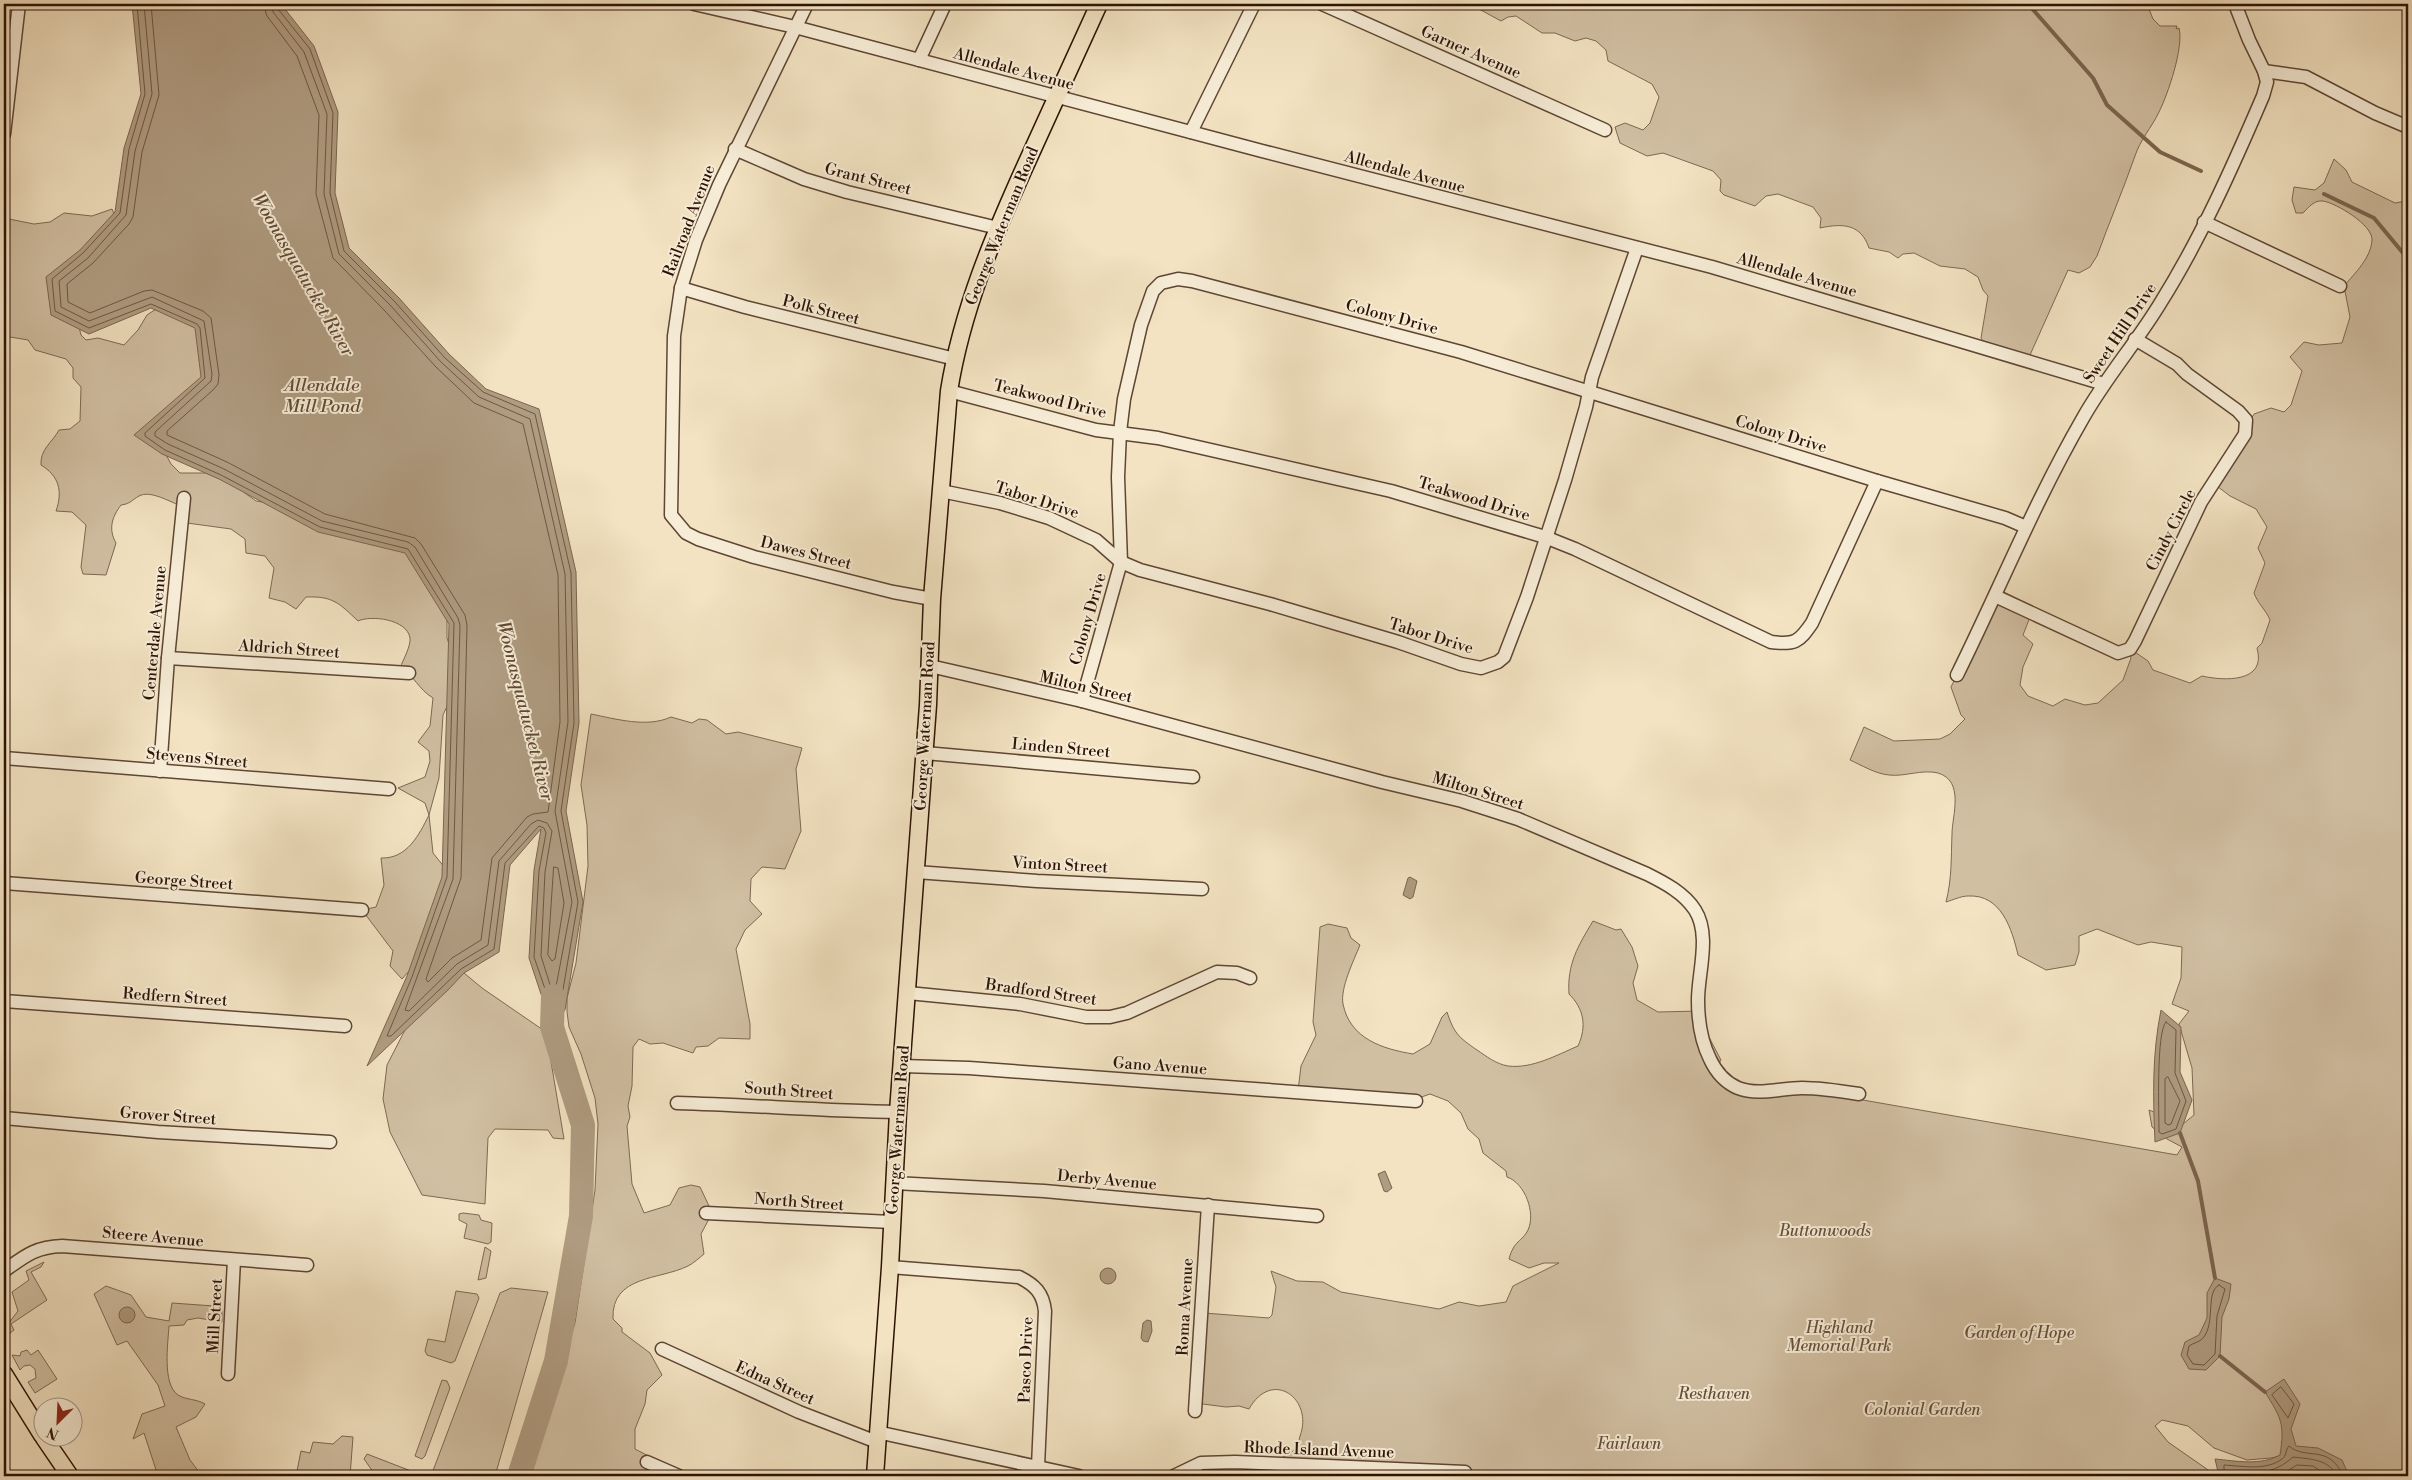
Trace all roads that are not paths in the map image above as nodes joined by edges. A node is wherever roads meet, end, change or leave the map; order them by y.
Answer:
1 (19, 4) edge
2 (694, 4) edge
3 (807, 4) edge
4 (945, 4) edge
5 (1099, 4) edge
6 (1254, 4) edge
7 (1322, 4) edge
8 (2235, 4) edge
9 (795, 26) junction
10 (9, 35) edge
11 (919, 60) junction
12 (2264, 71) junction
13 (1056, 97) junction
14 (2408, 127) edge
15 (1605, 130) dead end
16 (1191, 132) junction
17 (4, 134) edge
18 (735, 149) junction
19 (2204, 222) junction
20 (998, 228) junction
21 (1637, 248) junction
22 (2340, 286) dead end
23 (681, 288) junction
24 (2135, 340) junction
25 (955, 359) junction
26 (2104, 384) junction
27 (949, 391) junction
28 (1589, 392) junction
29 (1120, 432) junction
30 (1877, 481) junction
31 (941, 490) junction
32 (184, 498) dead end
33 (678, 525) joint
34 (2026, 527) junction
35 (1545, 537) junction
36 (1121, 562) junction
37 (1995, 596) junction
38 (932, 599) junction
39 (168, 658) junction
40 (930, 666) junction
41 (409, 673) dead end
42 (1957, 675) dead end
43 (1082, 701) junction
44 (925, 753) junction
45 (4, 758) edge
46 (160, 771) junction
47 (1194, 778) dead end
48 (389, 789) dead end
49 (916, 872) junction
50 (4, 883) edge
51 (1202, 889) dead end
52 (362, 910) dead end
53 (1250, 978) dead end
54 (908, 993) junction
55 (4, 1001) edge
56 (345, 1026) dead end
57 (902, 1066) junction
58 (1858, 1094) dead end
59 (1416, 1101) dead end
60 (677, 1103) dead end
61 (898, 1112) junction
62 (4, 1118) edge
63 (330, 1142) dead end
64 (894, 1183) junction
65 (1208, 1205) junction
66 (706, 1213) dead end
67 (1317, 1216) dead end
68 (891, 1222) junction
69 (234, 1260) junction
70 (307, 1265) dead end
71 (890, 1267) junction
72 (4, 1271) edge
73 (662, 1349) dead end
74 (4, 1374) edge
75 (228, 1374) dead end
76 (1195, 1411) dead end
77 (32, 1419) edge
78 (877, 1437) junction
79 (51, 1448) edge
80 (647, 1462) dead end
81 (1038, 1466) junction
82 (1465, 1472) dead end
83 (70, 1476) edge
84 (679, 1476) edge
85 (875, 1476) edge
86 (1080, 1476) edge
87 (1176, 1476) edge

1 - 10 street
2 - 9 street, Allendale Avenue
3 - 9 street, Railroad Avenue
4 - 11 street
5 - 13 main road, George Waterman Road
6 - 16 street
7 - 15 street, Garner Avenue
8 - 12 street, Sweet Hill Drive
9 - 11 street, Allendale Avenue
9 - 18 street, Railroad Avenue
10 - 17 street
11 - 13 street, Allendale Avenue
12 - 14 street
12 - 19 street, Sweet Hill Drive
13 - 16 street, Allendale Avenue
13 - 20 main road, George Waterman Road
16 - 21 street, Allendale Avenue
18 - 20 street, Grant Street
18 - 23 street, Railroad Avenue
19 - 22 street
19 - 24 street, Sweet Hill Drive
20 - 25 main road, George Waterman Road
21 - 26 street, Allendale Avenue
21 - 28 street, Tabor Drive
23 - 25 street, Polk Street
23 - 33 street, Railroad Avenue
24 - 26 street, Sweet Hill Drive
24 - 37 street, Cindy Circle
25 - 27 main road, George Waterman Road
26 - 34 street, Sweet Hill Drive
27 - 29 street, Teakwood Drive
27 - 31 main road, George Waterman Road
28 - 29 street, Colony Drive
28 - 30 street, Colony Drive
28 - 35 street, Tabor Drive
29 - 35 street, Teakwood Drive
29 - 36 street, Colony Drive
30 - 34 street, Colony Drive
30 - 35 street, Teakwood Drive
31 - 36 street, Tabor Drive
31 - 38 main road, George Waterman Road
32 - 39 street, Centerdale Avenue
33 - 38 street, Dawes Street
34 - 37 street, Sweet Hill Drive
35 - 36 street, Tabor Drive
36 - 43 street, Colony Drive
37 - 42 street, Sweet Hill Drive
38 - 40 main road, George Waterman Road
39 - 41 street, Aldrich Street
39 - 46 street, Centerdale Avenue
40 - 43 street, Milton Street
40 - 44 main road, George Waterman Road
43 - 58 street, Milton Street
44 - 47 street, Linden Street
44 - 49 main road, George Waterman Road
45 - 46 street, Stevens Street
46 - 48 street, Stevens Street
49 - 51 street, Vinton Street
49 - 54 main road, George Waterman Road
50 - 52 street, George Street
53 - 54 street, Bradford Street
54 - 57 main road, George Waterman Road
55 - 56 street, Redfern Street
57 - 59 street, Gano Avenue
57 - 61 main road, George Waterman Road
60 - 61 street, South Street
61 - 64 main road, George Waterman Road
62 - 63 street, Grover Street
64 - 65 street, Derby Avenue
64 - 68 main road, George Waterman Road
65 - 67 street, Derby Avenue
65 - 76 street, Roma Avenue
66 - 68 street, North Street
68 - 71 main road, George Waterman Road
69 - 70 street, Steere Avenue
69 - 72 street, Steere Avenue
69 - 75 street, Mill Street
71 - 78 main road, George Waterman Road
71 - 81 street, Pasco Drive
73 - 78 street, Edna Street
74 - 77 main road
78 - 81 street
78 - 85 main road, George Waterman Road
79 - 83 main road
80 - 84 street
81 - 86 street
82 - 87 street, Rhode Island Avenue

